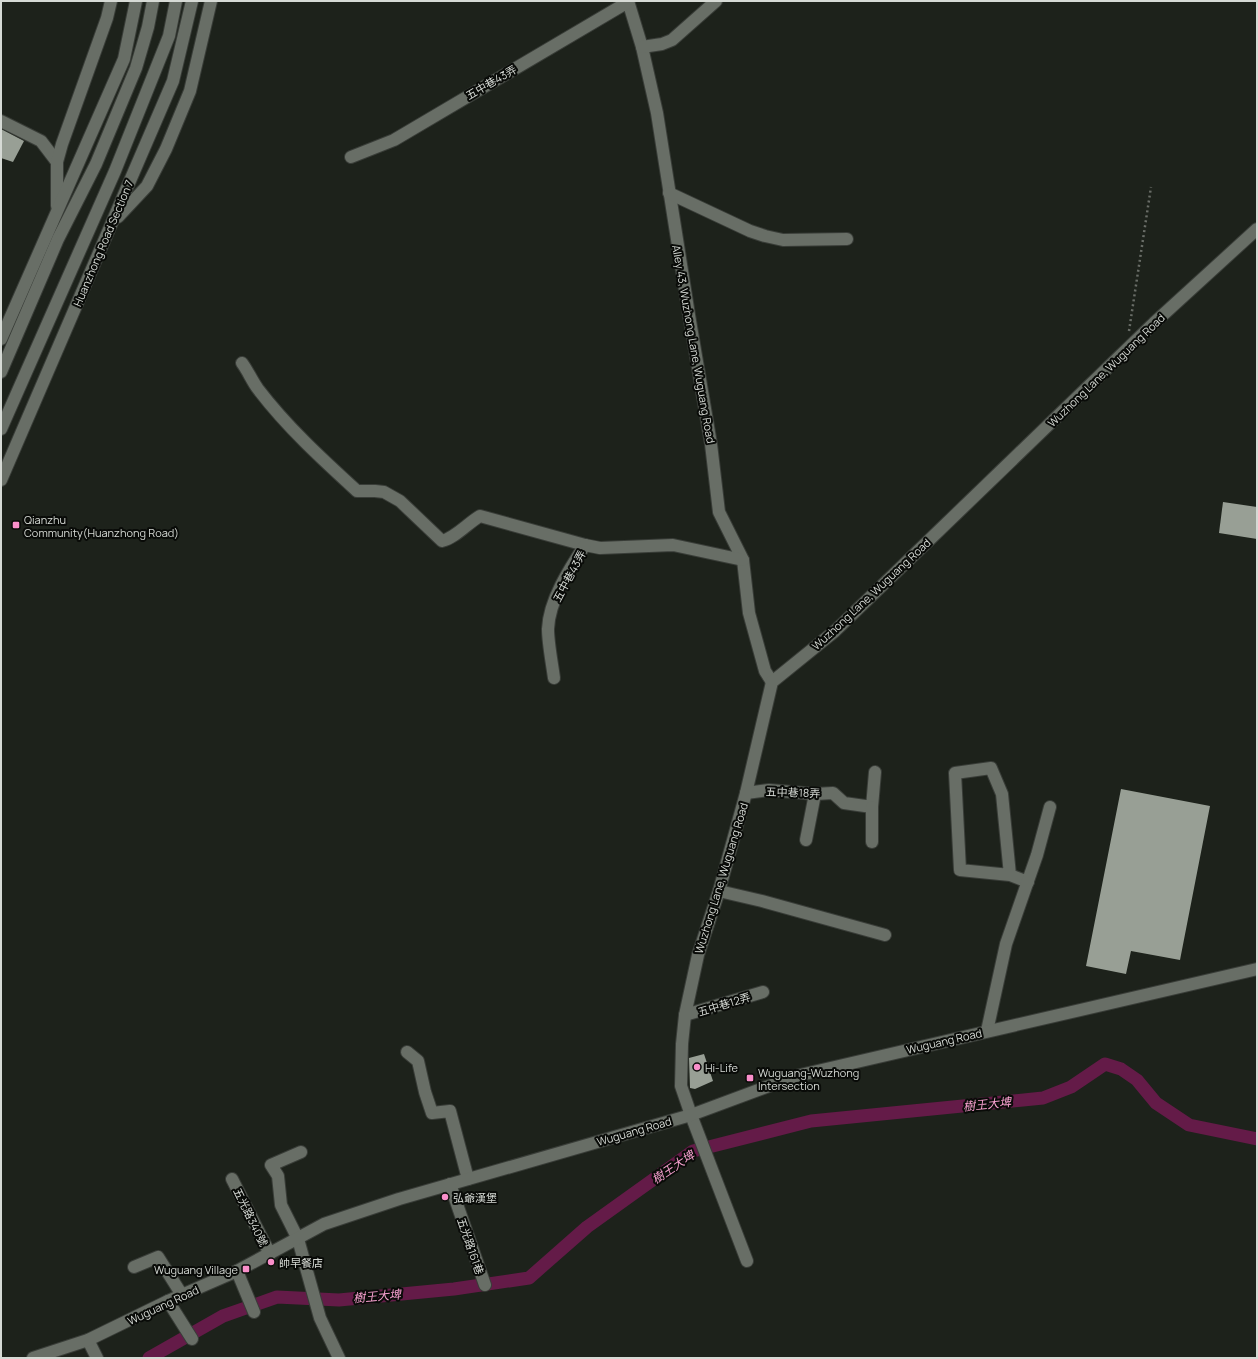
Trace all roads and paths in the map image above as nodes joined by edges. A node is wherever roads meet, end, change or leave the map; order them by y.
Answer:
1 (111, 1) edge
2 (136, 1) edge
3 (153, 1) edge
4 (176, 1) edge
5 (192, 1) edge
6 (211, 1) edge
7 (628, 1) edge
8 (716, 1) edge
9 (642, 47) junction
10 (1, 121) edge
11 (351, 156) dead end
12 (57, 162) junction
13 (1151, 187) dead end
14 (669, 193) junction
15 (57, 212) junction
16 (111, 225) junction
17 (1257, 229) edge
18 (847, 239) dead end
19 (1, 339) edge
20 (1125, 351) junction
21 (242, 363) dead end
22 (1, 372) edge
23 (1, 428) edge
24 (1, 480) edge
25 (585, 545) junction
26 (743, 560) junction
27 (554, 678) dead end
28 (772, 682) junction
29 (875, 772) dead end
30 (746, 793) junction
31 (815, 794) junction
32 (872, 807) junction
33 (1050, 807) dead end
34 (806, 840) dead end
35 (872, 842) dead end
36 (1010, 876) junction
37 (1028, 882) junction
38 (719, 891) junction
39 (885, 935) dead end
40 (1257, 969) edge
41 (763, 992) dead end
42 (685, 1016) junction
43 (987, 1031) junction
44 (407, 1052) dead end
45 (691, 1115) junction
46 (301, 1152) dead end
47 (232, 1179) dead end
48 (468, 1179) junction
49 (450, 1184) junction
50 (298, 1239) junction
51 (270, 1254) junction
52 (747, 1261) dead end
53 (134, 1267) dead end
54 (237, 1271) junction
55 (484, 1285) dead end
56 (182, 1295) junction
57 (168, 1301) junction
58 (254, 1312) dead end
59 (192, 1339) dead end
60 (88, 1340) junction
61 (32, 1358) edge
62 (97, 1358) edge
63 (339, 1358) edge

1 - 12 street
2 - 15 street
3 - 22 street
4 - 23 street, Huanzhong Road Section 7
5 - 16 street, Huanzhong Road Section 7
6 - 16 street
7 - 9 street, Alley 43, Wuzhong Lane, Wuguang Road
7 - 11 street, 五中巷43弄
8 - 9 street
9 - 14 street, Alley 43, Wuzhong Lane, Wuguang Road
10 - 12 street
12 - 15 street
13 - 20 path
14 - 18 street
14 - 26 street, Alley 43, Wuzhong Lane, Wuguang Road
15 - 19 street
16 - 24 street, Huanzhong Road Section 7
17 - 20 street, Wuzhong Lane, Wuguang Road
20 - 28 street, Wuzhong Lane, Wuguang Road
21 - 25 street
25 - 26 street
25 - 27 street, 五中巷43弄
26 - 28 street, Alley 43, Wuzhong Lane, Wuguang Road
28 - 30 street, Wuzhong Lane, Wuguang Road
29 - 32 street
30 - 31 street, 五中巷18弄
30 - 38 street, Wuzhong Lane, Wuguang Road
31 - 32 street, 五中巷18弄
31 - 34 street
32 - 35 street
33 - 37 street
36 - 36 street
36 - 37 street
37 - 43 street
38 - 39 street
38 - 42 street, Wuzhong Lane, Wuguang Road
40 - 43 street, Wuguang Road
41 - 42 street, 五中巷12弄
42 - 45 street, Wuzhong Lane, Wuguang Road
43 - 45 street, Wuguang Road
44 - 48 street
45 - 48 street, Wuguang Road
45 - 52 street, Wuzhong Lane, Wuguang Road
46 - 50 street
47 - 51 street, 五光路340號
48 - 49 street, Wuguang Road
49 - 50 street, Wuguang Road
49 - 55 street, 五光路161巷
50 - 51 street, Wuguang Road
50 - 63 street
51 - 54 street, Wuguang Road
53 - 56 street
54 - 56 street, Wuguang Road
54 - 58 street
56 - 57 street, Wuguang Road
57 - 59 street
57 - 60 street, Wuguang Road
60 - 61 street, Wuguang Road
60 - 62 street

